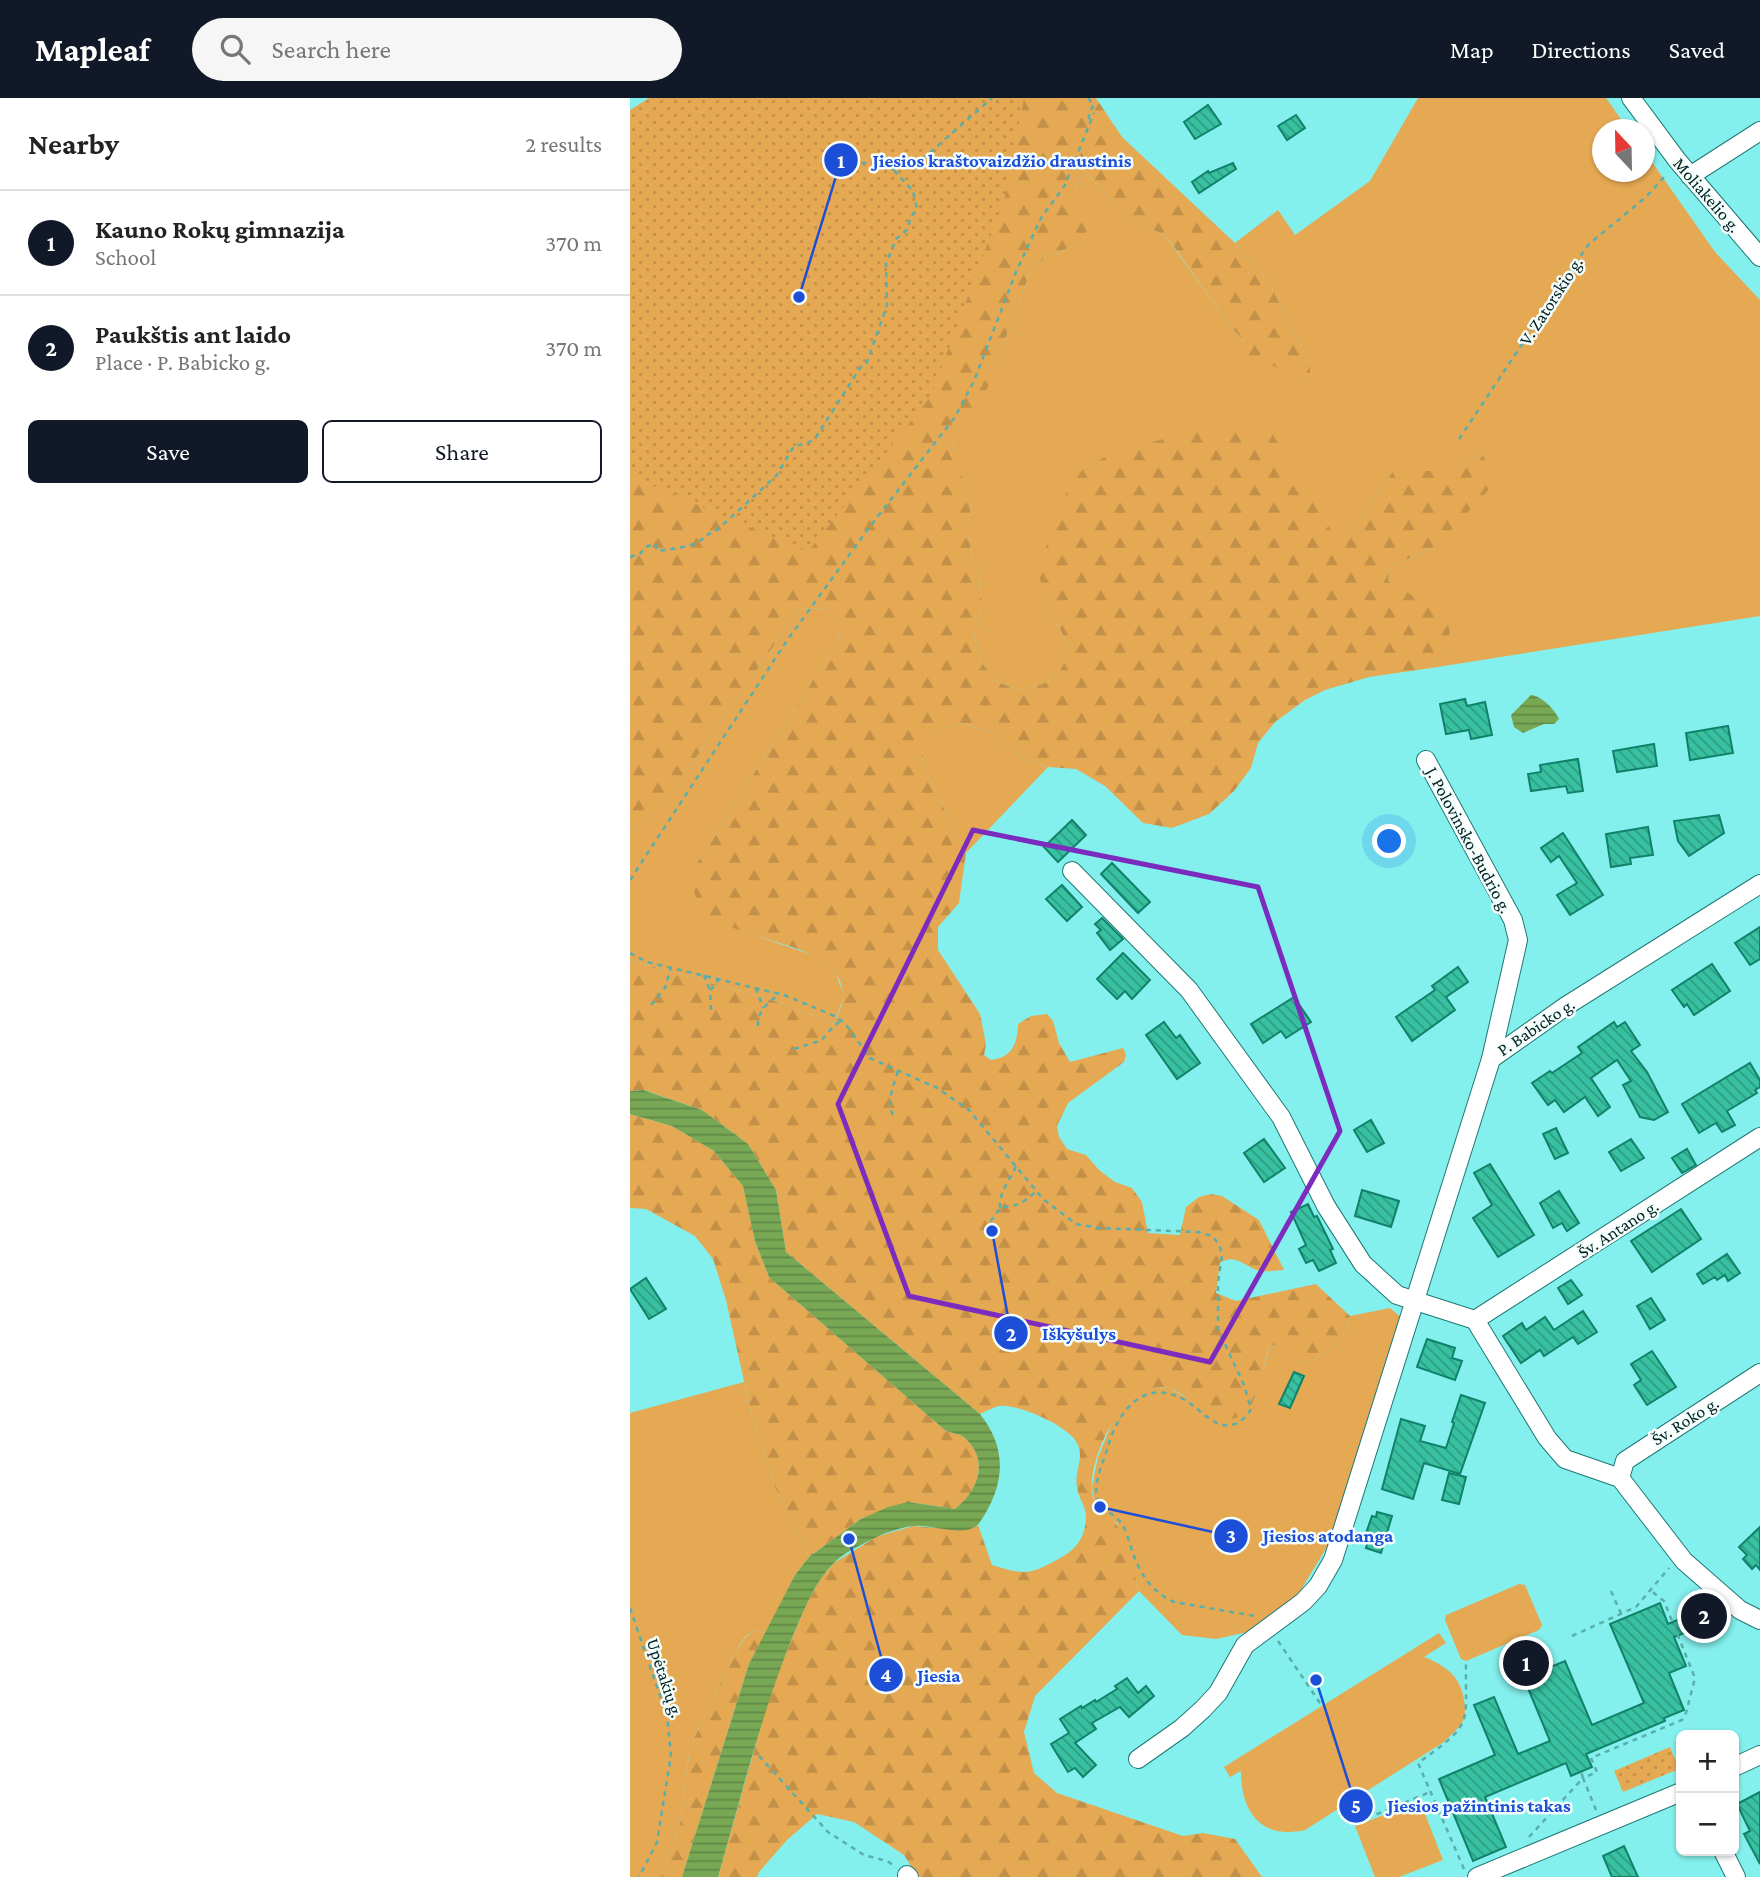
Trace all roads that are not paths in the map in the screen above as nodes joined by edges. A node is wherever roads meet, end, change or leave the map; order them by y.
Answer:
1 (1631, 98) edge
2 (1760, 131) edge
3 (1690, 176) junction
4 (1760, 257) edge
5 (1426, 760) dead end
6 (1072, 871) dead end
7 (1760, 884) edge
8 (1491, 1059) junction
9 (1760, 1137) edge
10 (1416, 1300) junction
11 (1475, 1320) junction
12 (1760, 1373) edge
13 (1620, 1478) junction
14 (1760, 1620) edge
15 (1760, 1755) edge
16 (1138, 1759) dead end
17 (1739, 1765) edge
18 (1679, 1793) edge
19 (1726, 1856) edge
20 (1471, 1875) edge
21 (1736, 1877) edge

1 - 3 street, Moliakelio g.
2 - 3 street
3 - 4 street, Moliakelio g.
5 - 8 street, J. Polovinsko-Budrio g.
6 - 10 street
7 - 8 street, P. Babicko g.
8 - 10 street, P. Babicko g.
9 - 11 street, Šv. Antano g.
10 - 11 street
10 - 16 street, P. Babicko g.
11 - 13 street
12 - 13 street, Šv. Roko g.
13 - 14 street
15 - 17 street
18 - 20 street
19 - 21 street

